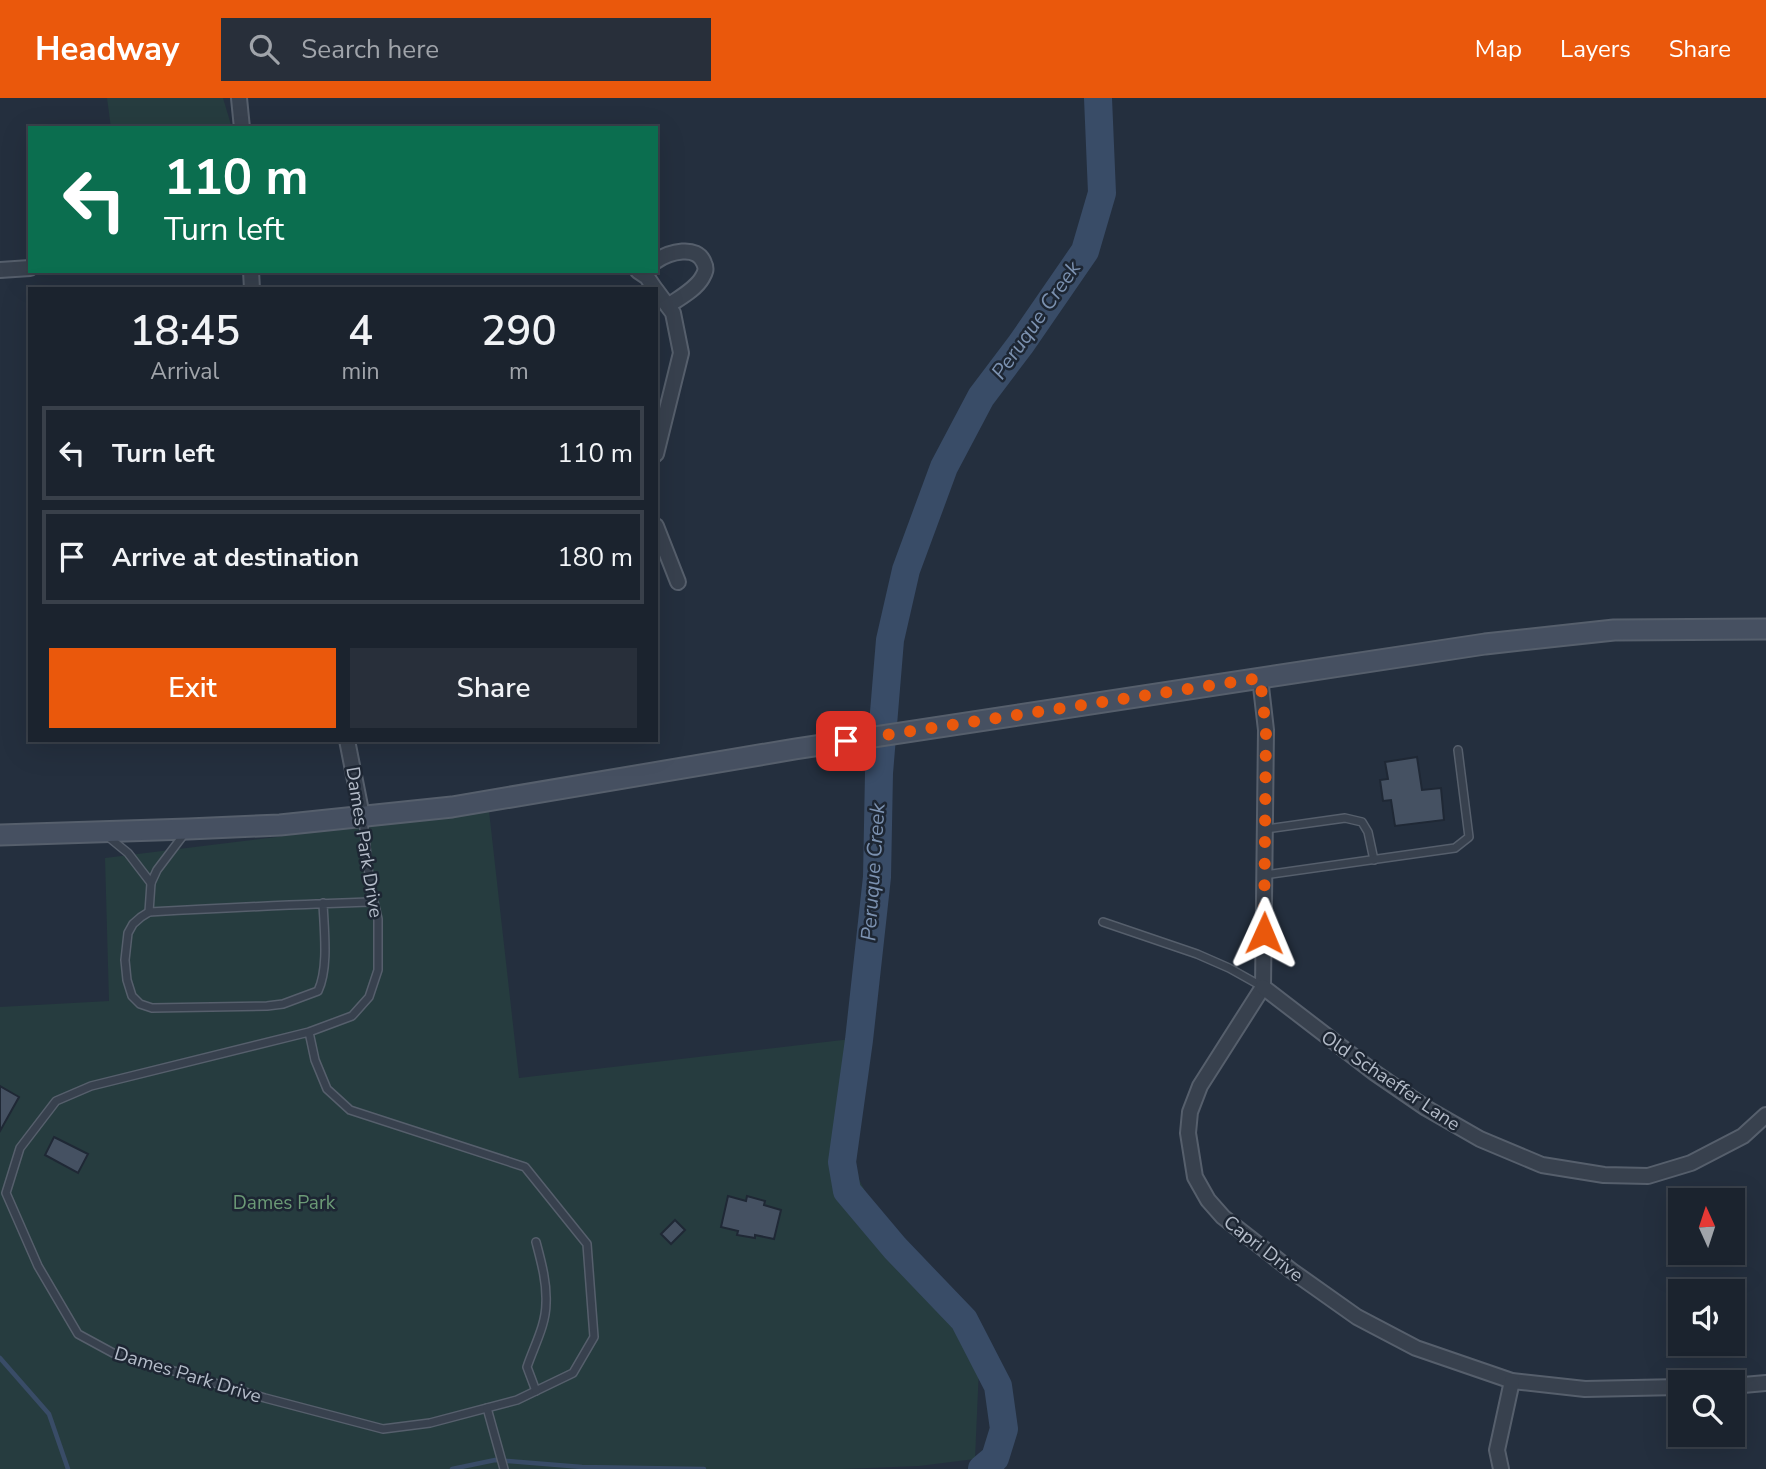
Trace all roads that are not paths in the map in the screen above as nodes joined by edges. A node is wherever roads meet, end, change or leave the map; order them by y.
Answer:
1 (239, 98) edge
2 (242, 126) edge
3 (658, 260) edge
4 (28, 268) edge
5 (0, 270) edge
6 (642, 273) edge
7 (654, 287) edge
8 (658, 292) edge
9 (668, 306) junction
10 (658, 446) edge
11 (658, 531) edge
12 (678, 582) dead end
13 (1766, 629) edge
14 (1260, 678) junction
15 (347, 742) edge
16 (1458, 750) dead end
17 (362, 816) junction
18 (188, 829) junction
19 (1266, 829) junction
20 (101, 832) junction
21 (0, 835) edge
22 (1374, 860) junction
23 (1265, 875) junction
24 (151, 883) junction
25 (374, 902) junction
26 (323, 903) junction
27 (149, 912) junction
28 (1104, 922) dead end
29 (1263, 988) junction
30 (309, 1032) junction
31 (1766, 1115) edge
32 (536, 1242) dead end
33 (1512, 1381) junction
34 (1766, 1384) edge
35 (1745, 1385) edge
36 (1668, 1387) edge
37 (536, 1391) junction
38 (487, 1408) junction
39 (504, 1469) edge
40 (1501, 1469) edge

1 - 2 street
3 - 9 street
4 - 5 street
6 - 7 street
8 - 9 street
9 - 10 street
11 - 12 street
13 - 14 main road
14 - 17 main road
14 - 19 street
15 - 17 street, Dames Park Drive
16 - 22 lane
17 - 18 main road
17 - 25 lane, Dames Park Drive
18 - 20 main road
18 - 24 lane
19 - 22 lane
19 - 23 street
20 - 21 main road
20 - 24 lane
22 - 23 lane
23 - 29 street
24 - 27 lane
25 - 26 lane
25 - 30 lane, Dames Park Drive
26 - 27 lane
26 - 27 lane
28 - 29 lane, Old Schaeffer Lane
29 - 31 street, Old Schaeffer Lane
29 - 33 street, Capri Drive
30 - 37 lane, Dames Park Drive
30 - 38 lane, Dames Park Drive
32 - 37 lane
33 - 36 street, Capri Drive
33 - 40 street
34 - 35 street
37 - 38 lane, Dames Park Drive
38 - 39 lane

